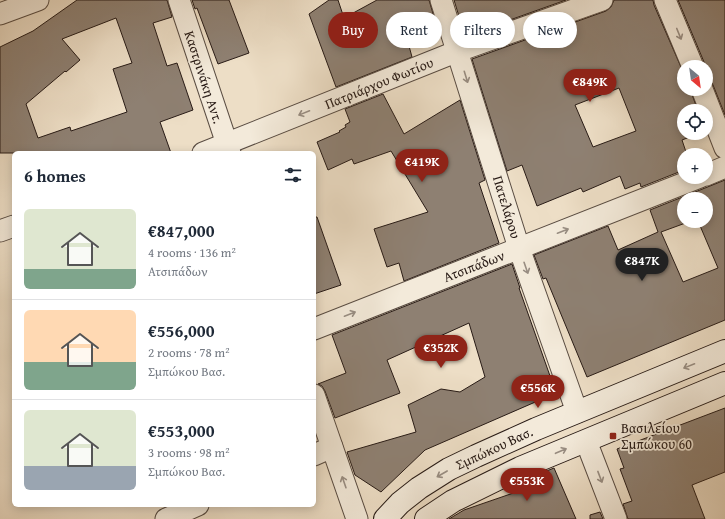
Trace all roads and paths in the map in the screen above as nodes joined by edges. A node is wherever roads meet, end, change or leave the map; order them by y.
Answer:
1 (38, 0) edge
2 (179, 0) edge
3 (441, 0) edge
4 (602, 0) edge
5 (666, 0) edge
6 (0, 14) edge
7 (458, 51) junction
8 (690, 60) edge
9 (705, 96) edge
10 (228, 148) edge
11 (725, 148) edge
12 (213, 151) edge
13 (725, 167) edge
14 (713, 172) edge
15 (682, 184) edge
16 (12, 227) edge
17 (0, 231) edge
18 (519, 248) junction
19 (316, 328) edge
20 (725, 351) edge
21 (725, 383) edge
22 (316, 407) edge
23 (577, 412) junction
24 (586, 441) junction
25 (323, 451) edge
26 (160, 507) edge
27 (193, 507) edge
28 (163, 519) edge
29 (166, 519) edge
30 (357, 519) edge
31 (385, 519) edge
32 (426, 519) edge
33 (616, 519) edge

1 - 6 street
2 - 10 street, Καστρινάκη Αντ.
3 - 7 street, Πατελάρου
4 - 7 street, Πατριάρχου Φωτίου
5 -> 8 street
7 -> 10 street, Πατριάρχου Φωτίου
7 -> 18 street, Πατελάρου
9 - 11 street
10 - 12 street, Πατριάρχου Φωτίου
13 - 14 street
18 -> 15 street, Ατσιπάδων
16 - 17 street
19 -> 18 street, Ατσιπάδων
18 -> 23 street, Πατελάρου
20 -> 23 main road, Σμπώκου Βασ.
21 - 24 main road, Σμπώκου Βασ.
22 - 25 street
23 -> 31 main road, Σμπώκου Βασ.
32 -> 24 main road, Σμπώκου Βασ.
24 -> 33 street
30 -> 25 street
26 - 28 street
27 - 29 street

